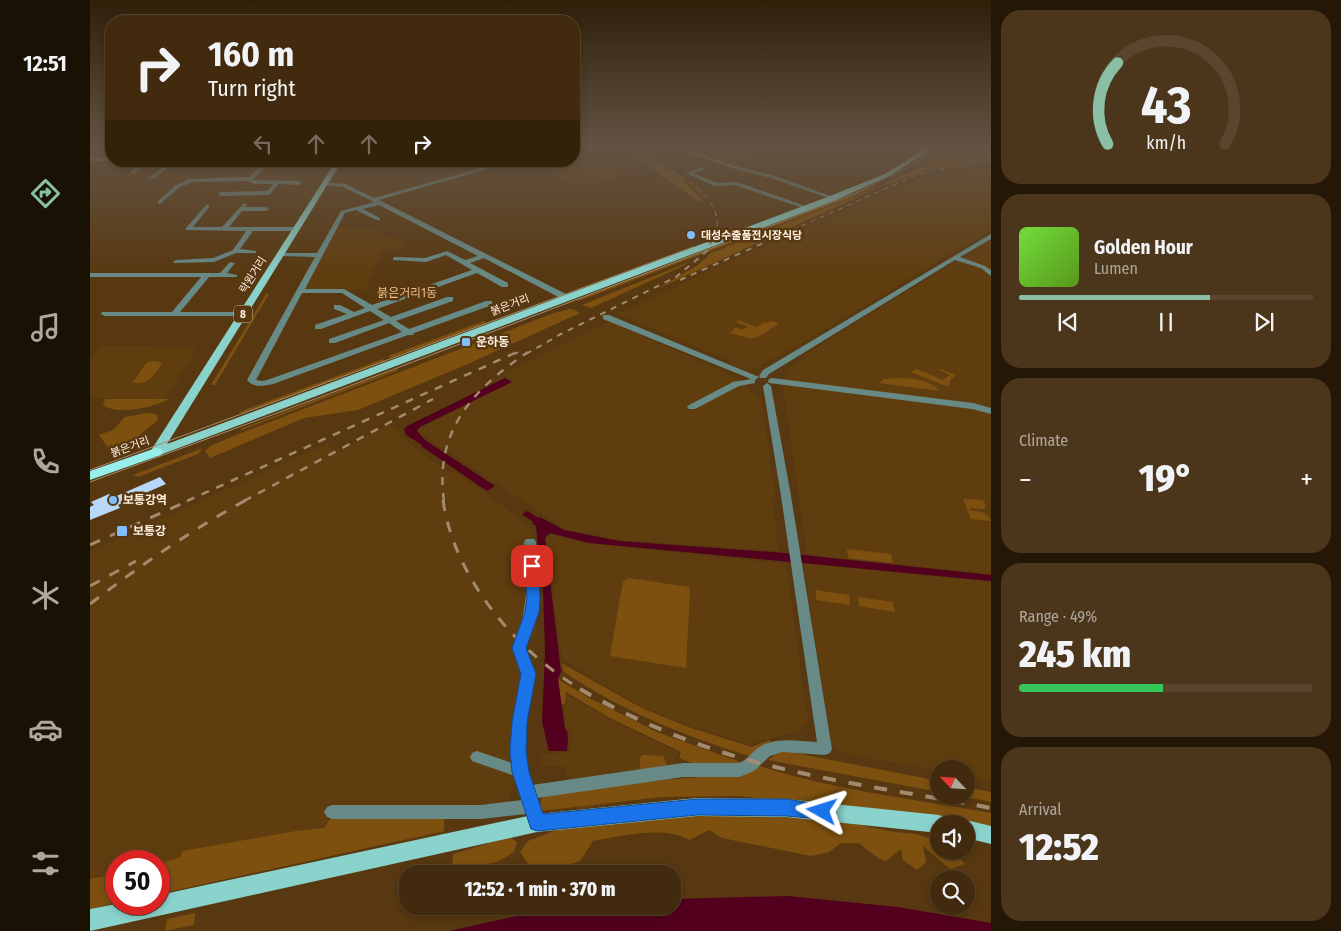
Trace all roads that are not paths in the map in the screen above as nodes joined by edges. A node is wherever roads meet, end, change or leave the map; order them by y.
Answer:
1 (173, 190) edge
2 (244, 190) edge
3 (271, 190) edge
4 (320, 190) edge
5 (353, 190) edge
6 (412, 190) edge
7 (757, 190) edge
8 (811, 190) edge
9 (851, 190) edge
10 (241, 193) junction
11 (221, 194) dead end
12 (833, 198) junction
13 (376, 201) junction
14 (160, 202) dead end
15 (207, 206) dead end
16 (808, 208) junction
17 (266, 209) dead end
18 (358, 209) junction
19 (378, 219) dead end
20 (224, 229) junction
21 (252, 229) junction
22 (296, 229) junction
23 (991, 236) edge
24 (235, 252) junction
25 (254, 252) dead end
26 (280, 254) junction
27 (320, 255) junction
28 (484, 256) junction
29 (955, 258) junction
30 (395, 259) dead end
31 (204, 261) junction
32 (176, 262) dead end
33 (232, 263) dead end
34 (464, 263) junction
35 (478, 270) junction
36 (990, 272) edge
37 (195, 274) junction
38 (90, 275) edge
39 (222, 275) junction
40 (206, 276) junction
41 (235, 276) dead end
42 (505, 285) dead end
43 (299, 291) junction
44 (568, 298) junction
45 (450, 300) dead end
46 (490, 303) dead end
47 (337, 307) dead end
48 (372, 308) junction
49 (105, 314) dead end
50 (174, 314) junction
51 (242, 314) junction
52 (354, 314) junction
53 (606, 317) dead end
54 (391, 320) junction
55 (318, 327) dead end
56 (410, 333) junction
57 (332, 341) dead end
58 (762, 380) junction
59 (692, 407) dead end
60 (991, 411) edge
61 (156, 452) junction
62 (90, 476) edge
63 (530, 542) dead end
64 (476, 756) dead end
65 (521, 772) junction
66 (533, 807) junction
67 (332, 812) dead end
68 (930, 823) edge
69 (975, 831) edge
70 (991, 835) edge
71 (90, 920) edge

1 - 14 street
2 - 10 street
3 - 10 street
4 - 22 main road, 락원거리 / 8
5 - 13 street
6 - 13 street
7 - 16 street
8 - 12 street
9 - 12 main road, 붉은거리
10 - 11 street
12 - 16 main road, 붉은거리
13 - 18 street
13 - 28 street
15 - 20 street
16 - 44 main road, 붉은거리
17 - 20 street
18 - 19 street
18 - 27 street
20 - 21 street
21 - 22 street
21 - 24 street
22 - 26 main road, 락원거리 / 8
23 - 29 street
24 - 25 street
24 - 31 street
26 - 27 street
26 - 51 main road, 락원거리 / 8
27 - 43 street
28 - 34 street
28 - 44 street
29 - 36 street
29 - 58 street
30 - 34 street
31 - 32 street
31 - 37 street
33 - 39 street
34 - 35 street
35 - 42 street
35 - 48 street
37 - 38 street
37 - 40 street
39 - 40 street
39 - 41 street
40 - 50 street
43 - 48 street
43 - 56 street
44 - 61 main road, 붉은거리
45 - 54 street
46 - 56 street
47 - 52 street
48 - 52 street
48 - 54 street
49 - 50 street
50 - 51 street
51 - 61 main road, 락원거리 / 8
52 - 55 street
53 - 58 street
54 - 56 street
54 - 57 street
58 - 59 street
58 - 60 street
58 - 66 street
61 - 62 highway, 붉은거리
63 - 65 street
64 - 65 street
65 - 66 street
66 - 67 street
66 - 68 main road
66 - 71 main road
69 - 70 main road

